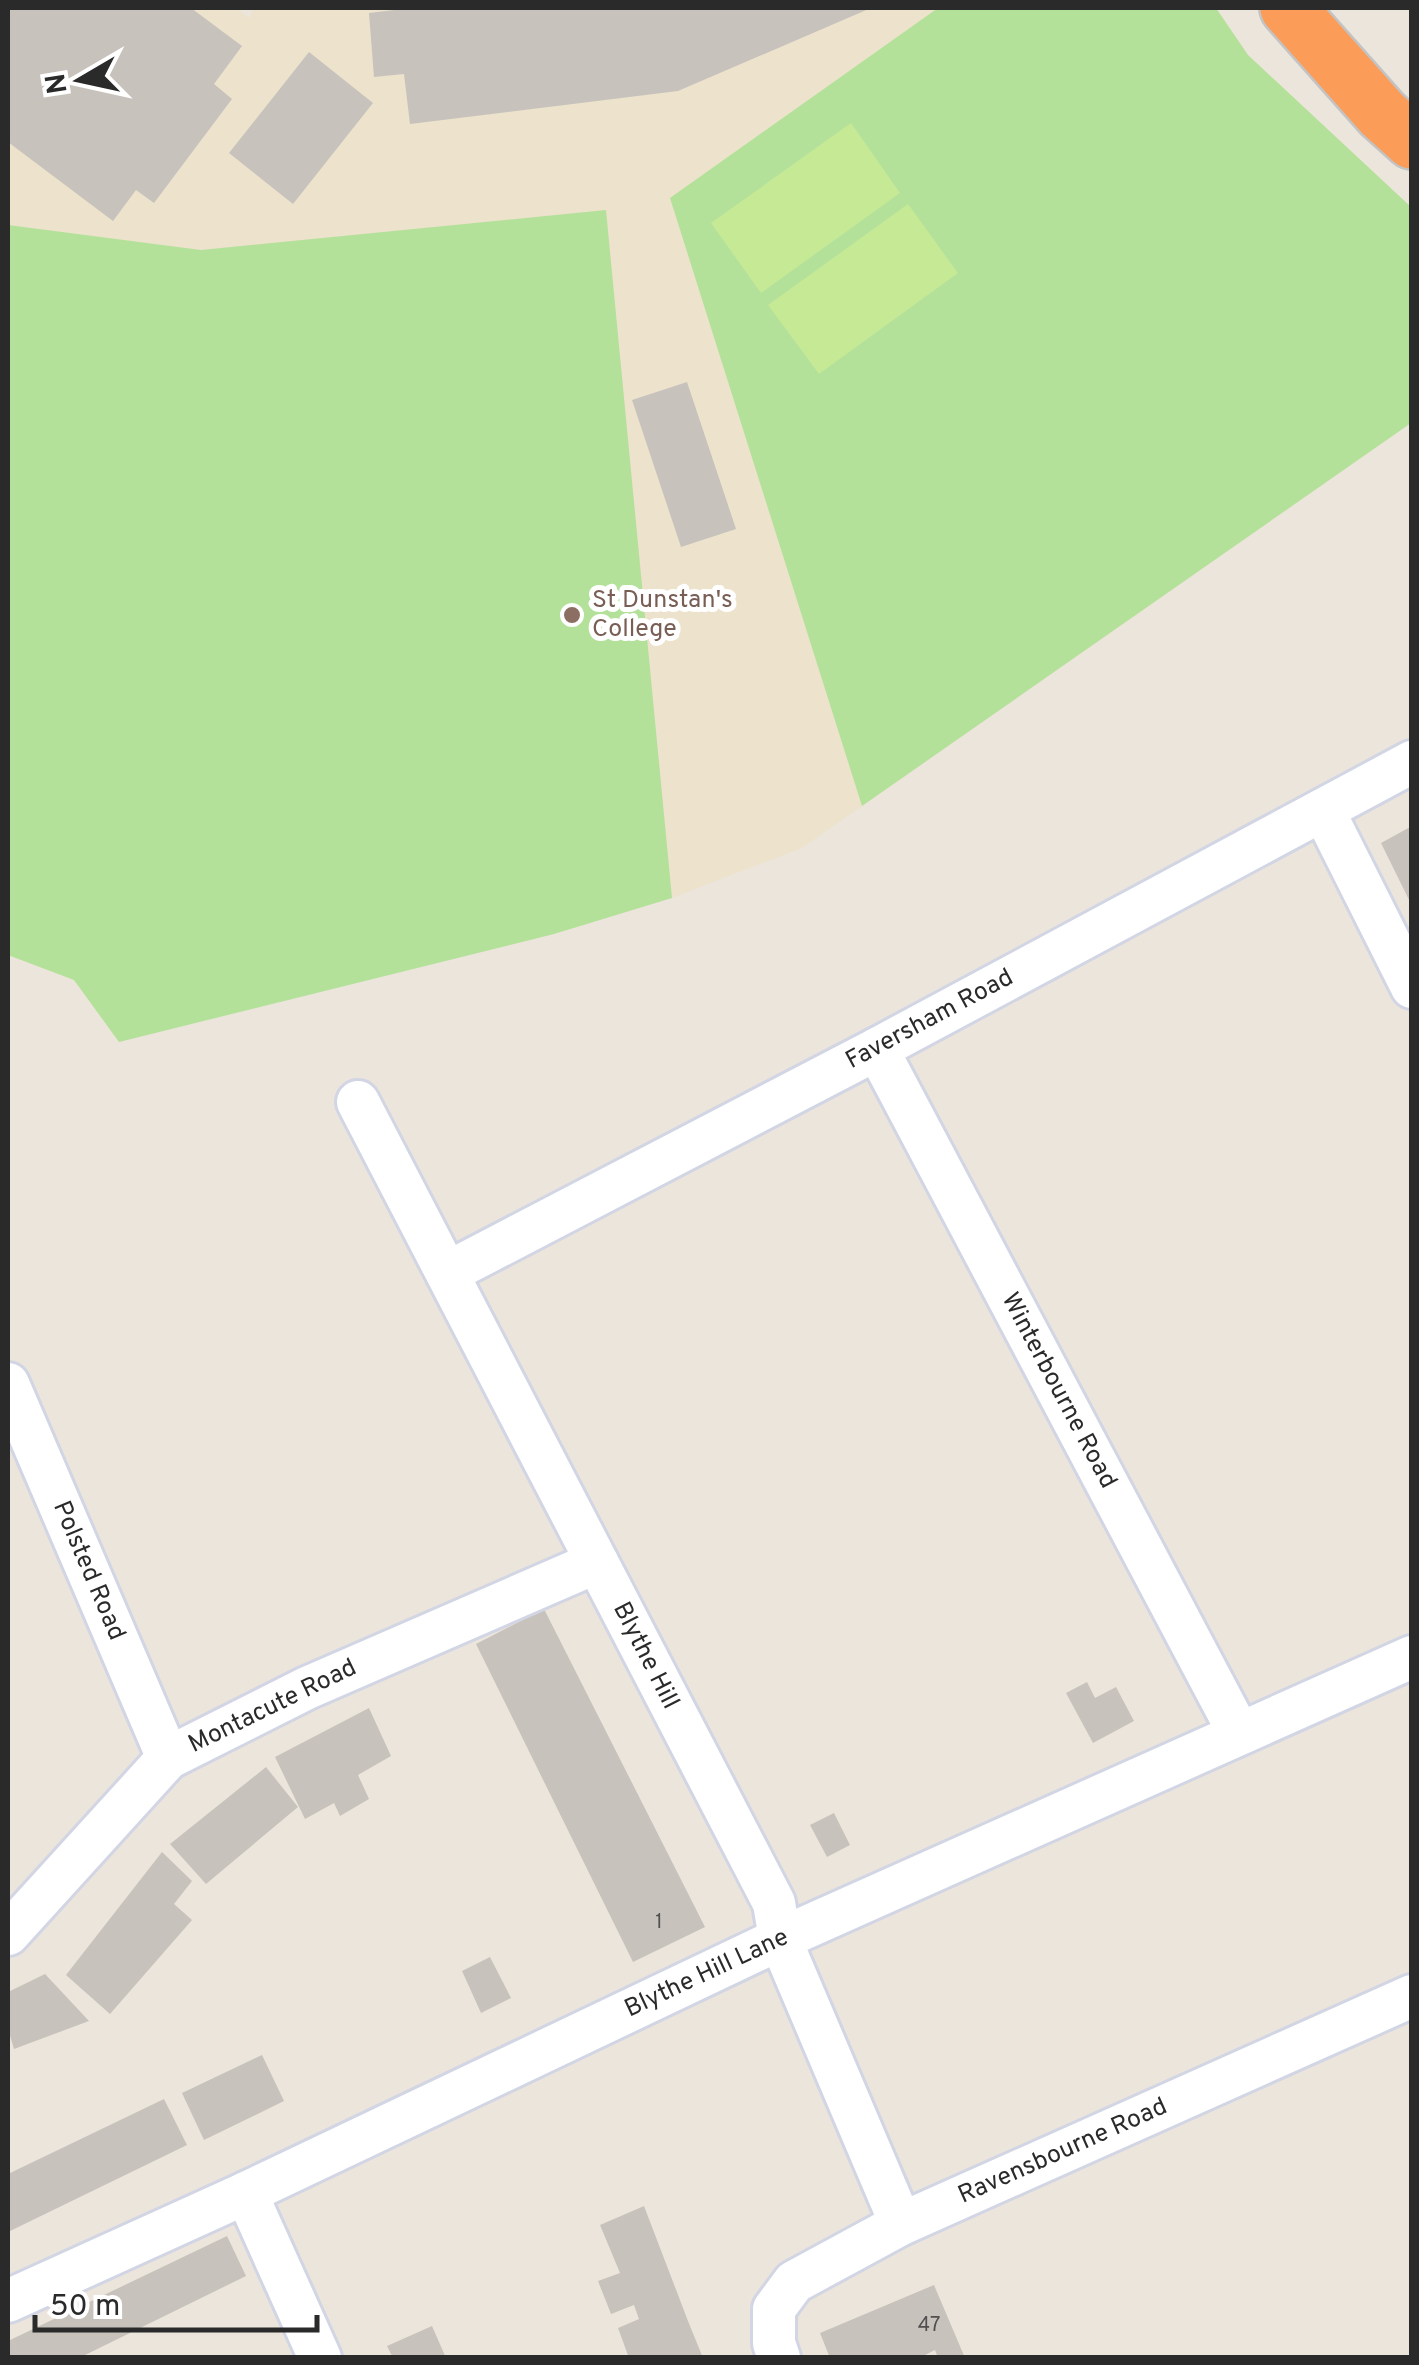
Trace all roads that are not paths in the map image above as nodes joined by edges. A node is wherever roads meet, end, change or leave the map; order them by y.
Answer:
1 (1288, 8) edge
2 (1412, 141) edge
3 (1412, 762) edge
4 (1324, 810) junction
5 (1412, 987) edge
6 (877, 1049) junction
7 (358, 1102) dead end
8 (447, 1273) junction
9 (8, 1384) edge
10 (597, 1562) junction
11 (1412, 1657) edge
12 (1239, 1734) junction
13 (168, 1758) junction
14 (8, 1934) edge
15 (780, 1939) junction
16 (1412, 1996) edge
17 (246, 2192) junction
18 (901, 2224) junction
19 (8, 2301) edge
20 (320, 2358) edge
21 (780, 2358) edge

1 - 2 highway
3 - 4 street, Faversham Road
4 - 5 street
4 - 6 street, Faversham Road
6 - 8 street, Faversham Road
6 - 12 street, Winterbourne Road
7 - 8 street, Blythe Hill
8 - 10 street, Blythe Hill
9 - 13 street, Polsted Road
10 - 13 street, Montacute Road
10 - 15 street, Blythe Hill
11 - 12 street, Blythe Hill Lane
12 - 15 street, Blythe Hill Lane
13 - 14 street, Montacute Road
15 - 17 street, Blythe Hill Lane
15 - 18 street, Blythe Hill
16 - 18 street, Ravensbourne Road
17 - 19 street, Blythe Hill Lane
17 - 20 street
18 - 21 street, Ravensbourne Road

